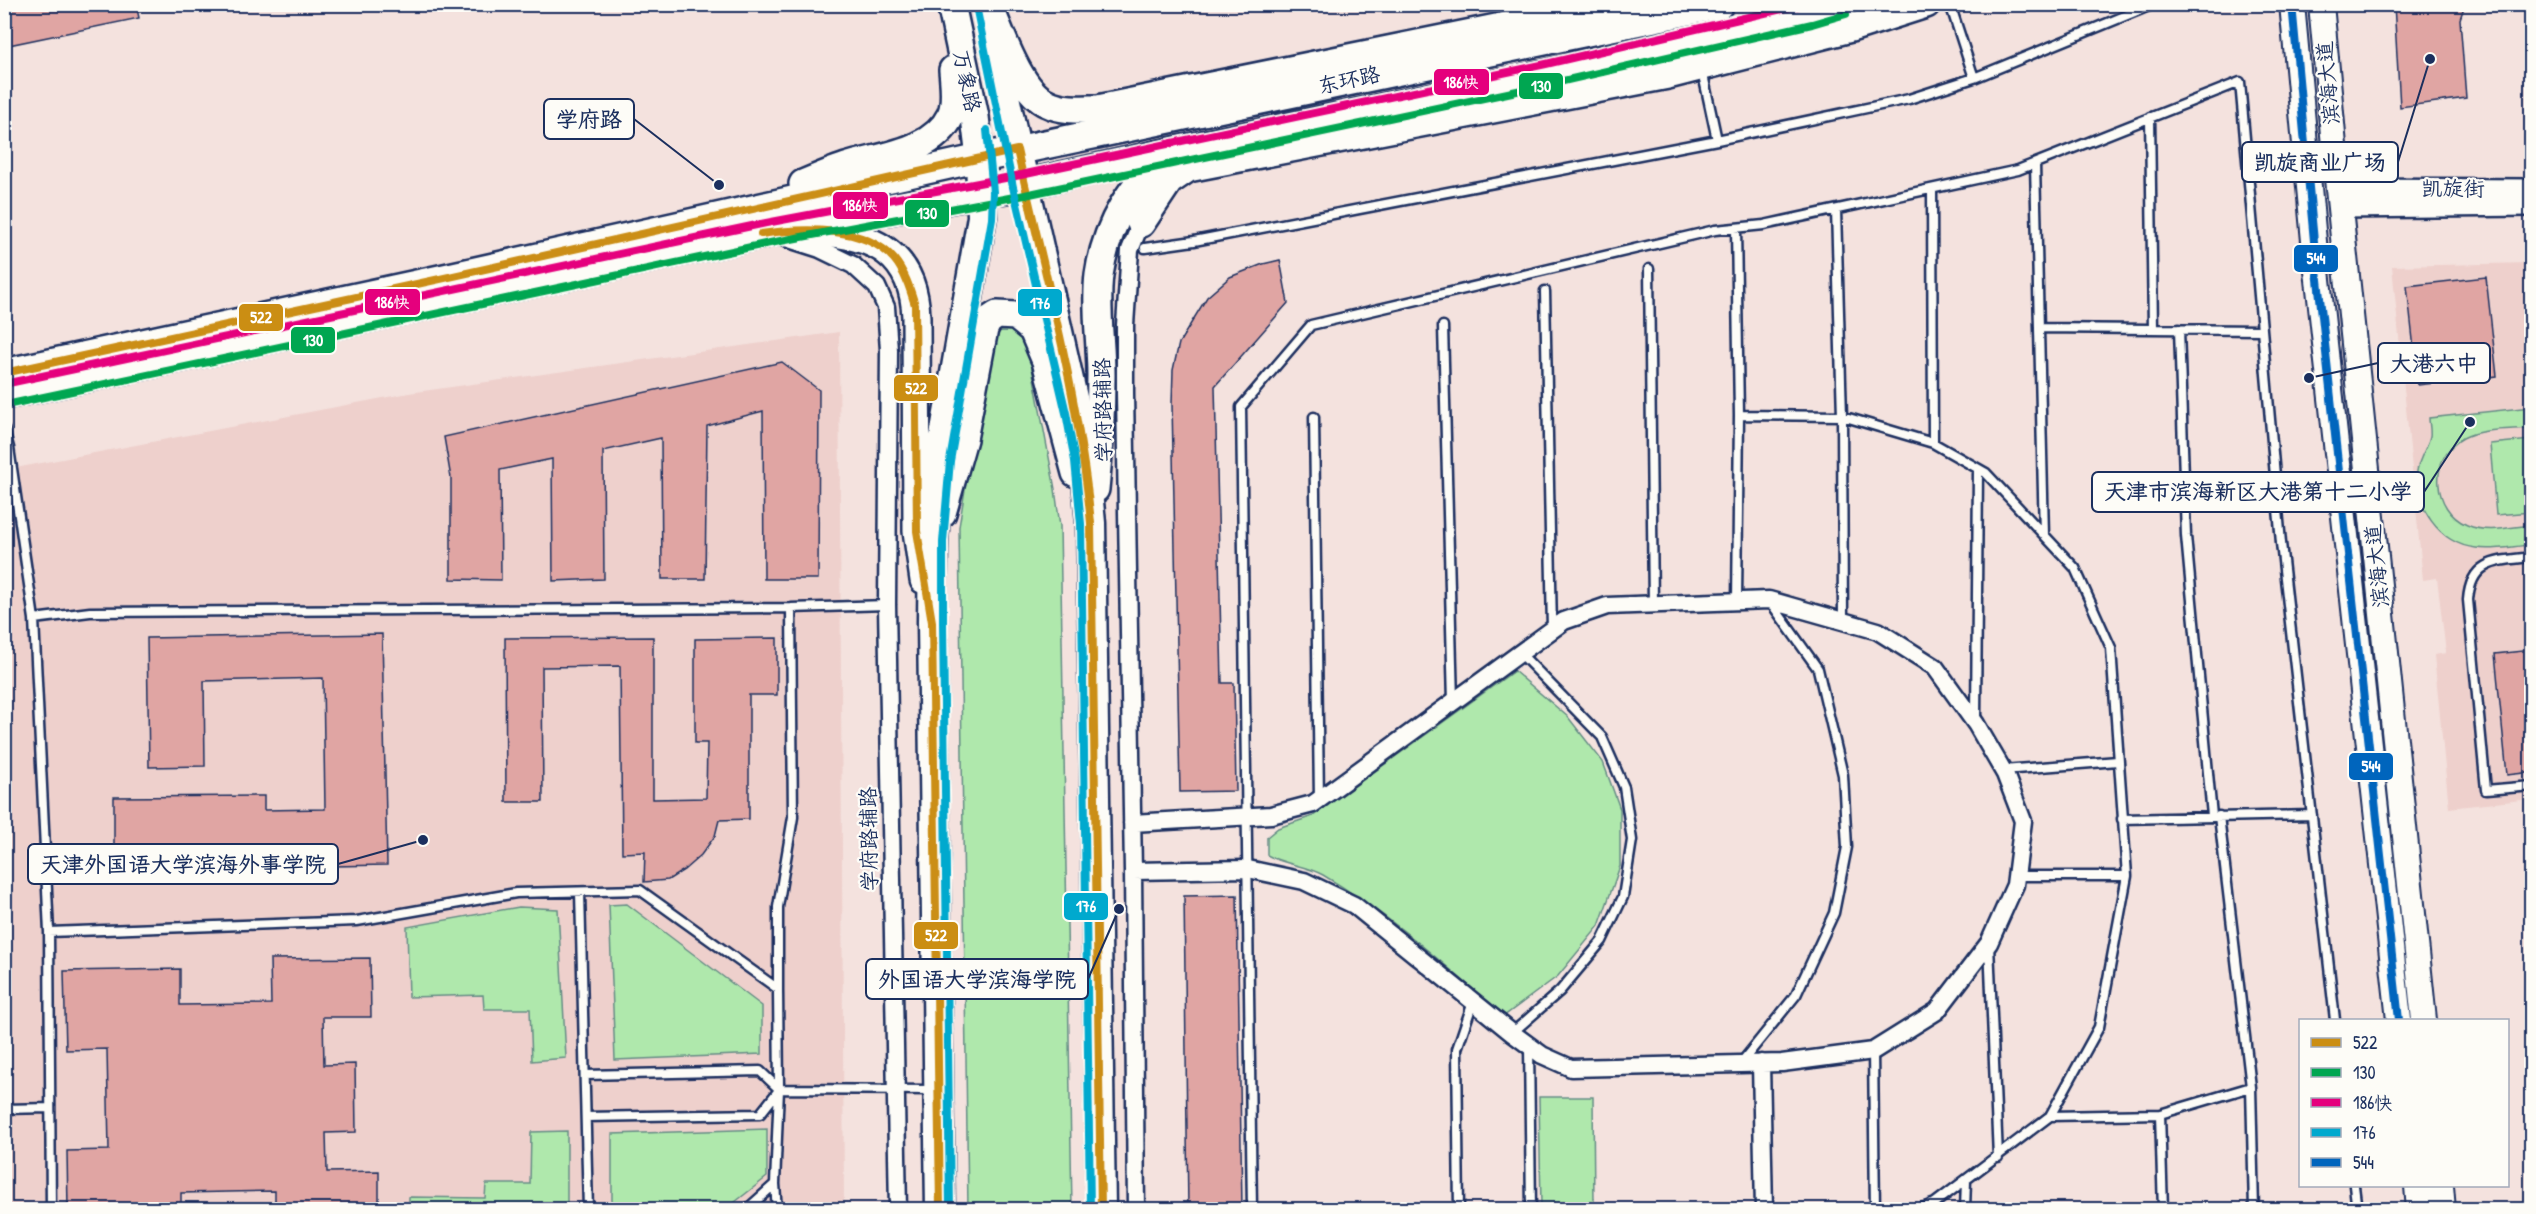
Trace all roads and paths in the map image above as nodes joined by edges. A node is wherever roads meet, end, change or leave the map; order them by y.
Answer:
1 (951, 4) edge
2 (987, 4) edge
3 (1614, 4) edge
4 (1719, 4) edge
5 (1843, 4) edge
6 (1926, 4) edge
7 (1950, 4) edge
8 (2154, 4) edge
9 (2292, 4) edge
10 (2321, 4) edge
11 (1702, 66) junction
12 (1974, 78) junction
13 (2150, 117) junction
14 (1717, 140) junction
15 (1017, 150) junction
16 (1171, 152) junction
17 (980, 158) junction
18 (2035, 164) junction
19 (1023, 185) junction
20 (1932, 189) junction
21 (2532, 190) edge
22 (983, 193) junction
23 (2339, 198) junction
24 (2532, 205) edge
25 (762, 206) junction
26 (1836, 210) junction
27 (1736, 228) junction
28 (768, 233) junction
29 (1143, 236) junction
30 (1648, 269) dead end
31 (1545, 291) dead end
32 (1443, 326) dead end
33 (2039, 328) junction
34 (2153, 329) junction
35 (2179, 329) junction
36 (2262, 330) junction
37 (4, 373) edge
38 (4, 395) edge
39 (1739, 415) junction
40 (1842, 416) junction
41 (1314, 417) dead end
42 (4, 429) edge
43 (1933, 443) junction
44 (1978, 469) junction
45 (1091, 523) junction
46 (2044, 535) junction
47 (933, 541) junction
48 (2532, 557) edge
49 (1769, 600) junction
50 (1737, 602) junction
51 (1653, 604) junction
52 (888, 605) junction
53 (791, 608) junction
54 (34, 620) junction
55 (1843, 621) junction
56 (932, 622) junction
57 (1552, 630) junction
58 (1520, 653) junction
59 (1453, 702) junction
60 (1976, 724) junction
61 (2118, 761) junction
62 (2003, 770) junction
63 (2532, 786) edge
64 (1319, 800) junction
65 (2312, 814) junction
66 (1247, 816) junction
67 (2215, 816) junction
68 (2122, 819) junction
69 (1132, 823) junction
70 (1248, 869) junction
71 (1134, 870) junction
72 (2016, 876) junction
73 (2127, 876) junction
74 (580, 892) junction
75 (49, 932) junction
76 (1989, 942) junction
77 (778, 989) junction
78 (1473, 1002) junction
79 (2335, 1019) edge
80 (2399, 1019) edge
81 (2424, 1019) edge
82 (1512, 1033) junction
83 (1529, 1046) junction
84 (1873, 1051) junction
85 (1761, 1063) junction
86 (1740, 1064) junction
87 (585, 1075) junction
88 (2251, 1087) junction
89 (779, 1089) junction
90 (896, 1090) junction
91 (937, 1090) junction
92 (50, 1108) junction
93 (4, 1109) edge
94 (2160, 1114) junction
95 (2050, 1116) junction
96 (586, 1117) junction
97 (1998, 1157) junction
98 (1966, 1180) junction
99 (775, 1184) junction
100 (2354, 1187) edge
101 (2417, 1187) edge
102 (2441, 1187) edge
103 (51, 1209) edge
104 (588, 1209) edge
105 (746, 1209) edge
106 (777, 1209) edge
107 (898, 1209) edge
108 (940, 1209) edge
109 (1101, 1209) edge
110 (1136, 1209) edge
111 (1252, 1209) edge
112 (1459, 1209) edge
113 (1531, 1209) edge
114 (1764, 1209) edge
115 (1875, 1209) edge
116 (1917, 1209) edge
117 (1965, 1209) edge
118 (2163, 1209) edge
119 (2254, 1209) edge
120 (2357, 1209) edge
121 (2420, 1209) edge
122 (2443, 1209) edge

1 - 17 main road, 万象路
1 - 25 main road
2 - 3 main road
2 - 15 main road, 万象路
4 - 15 highway, 东环路
5 - 16 highway, 东环路
6 - 11 main road
7 - 12 lane
8 - 12 lane
9 - 80 main road, 滨海大道
10 - 23 main road, 滨海大道
11 - 14 lane
11 - 29 main road
12 - 14 lane
13 - 18 lane
13 - 34 lane
13 - 36 lane
14 - 29 lane
15 - 17 highway, 东环路
15 - 19 highway
16 - 19 highway, 东环路
16 - 45 main road
17 - 22 highway
17 - 25 main road
18 - 20 lane
18 - 33 lane
19 - 22 highway, 东环路
19 - 45 highway
20 - 26 lane
20 - 43 lane
21 - 23 street, 凯旋街
22 - 28 main road
22 - 47 highway
23 - 24 street, 凯旋街
23 - 81 main road, 滨海大道
25 - 37 main road
26 - 27 lane
26 - 40 lane
27 - 39 lane
27 - 66 lane
28 - 38 main road
28 - 52 street, 学府路辅路
28 - 56 main road
29 - 69 street, 学府路辅路
30 - 51 lane
31 - 57 lane
32 - 59 lane
33 - 34 lane
33 - 46 lane
34 - 35 lane
35 - 36 lane
35 - 67 lane
36 - 65 lane
39 - 40 lane
39 - 50 lane
40 - 43 lane
40 - 55 lane
41 - 64 lane
42 - 54 lane
43 - 44 lane
44 - 46 lane
44 - 60 lane
45 - 47 main road
45 - 109 highway
46 - 61 lane
47 - 56 highway
48 - 63 lane
49 - 50 street
49 - 55 street
49 - 86 lane
50 - 51 street
51 - 57 street
52 - 53 lane
52 - 90 street, 学府路辅路
53 - 54 lane
53 - 77 lane
54 - 75 lane
55 - 60 street
56 - 91 highway
57 - 58 street
58 - 59 street
58 - 82 lane
59 - 64 street
60 - 62 street
61 - 62 lane
61 - 68 lane
62 - 72 street
64 - 66 street
65 - 67 lane
65 - 79 lane
66 - 69 street
66 - 70 lane
67 - 68 lane
67 - 88 lane
68 - 73 lane
69 - 71 street, 学府路辅路
70 - 71 street
70 - 78 street
70 - 111 lane
71 - 110 street, 学府路辅路
72 - 73 lane
72 - 76 street
73 - 95 lane
74 - 75 lane
74 - 77 lane
74 - 87 lane
75 - 92 lane
76 - 84 street
76 - 97 lane
77 - 89 lane
78 - 82 street
78 - 112 lane
82 - 83 street
83 - 86 street
83 - 113 lane
84 - 85 street
84 - 115 lane
85 - 86 street
85 - 114 street
87 - 89 lane
87 - 96 lane
88 - 94 lane
88 - 119 lane
89 - 90 lane
89 - 96 lane
89 - 99 lane
90 - 91 lane
90 - 107 street, 学府路辅路
91 - 108 highway
92 - 93 lane
92 - 103 lane
94 - 95 lane
94 - 118 lane
95 - 97 lane
96 - 104 lane
97 - 98 lane
98 - 116 lane
98 - 117 lane
99 - 105 lane
99 - 106 lane
100 - 120 lane
101 - 121 main road
102 - 122 main road

